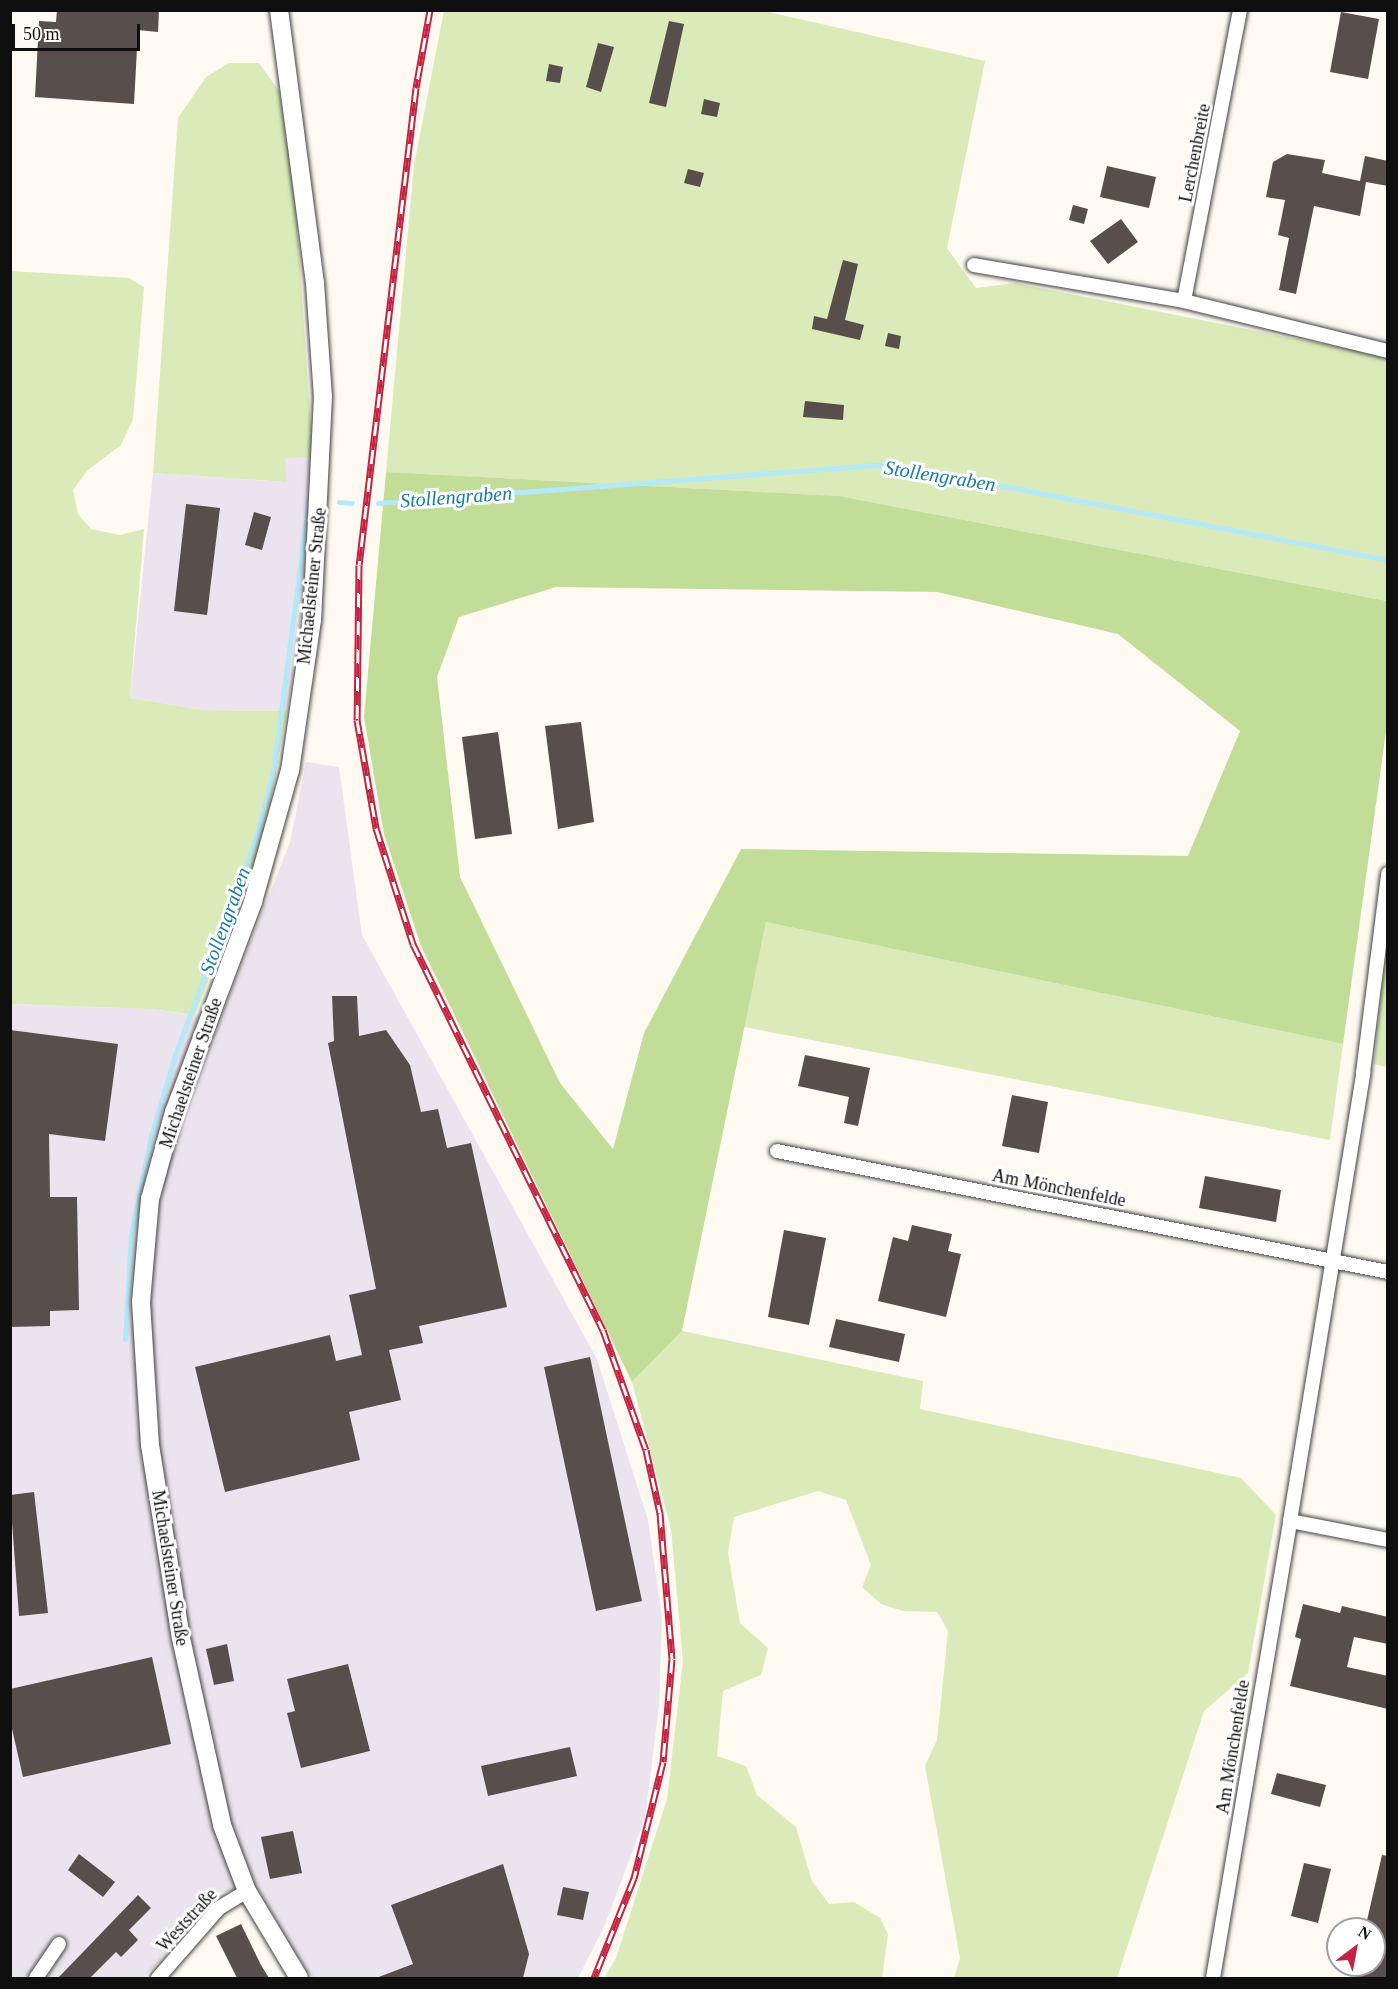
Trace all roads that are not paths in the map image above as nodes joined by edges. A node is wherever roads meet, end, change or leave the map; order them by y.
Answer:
1 (279, 10) edge
2 (1240, 10) edge
3 (974, 265) dead end
4 (1184, 301) junction
5 (1388, 351) edge
6 (1388, 874) edge
7 (777, 1151) dead end
8 (1334, 1262) junction
9 (1388, 1272) edge
10 (1290, 1521) junction
11 (1388, 1540) edge
12 (247, 1891) junction
13 (58, 1944) dead end
14 (36, 1978) edge
15 (158, 1978) edge
16 (299, 1978) edge
17 (1214, 1978) edge

1 - 12 street, Michaelsteiner Straße
2 - 4 street, Lerchenbreite
3 - 4 street
4 - 5 street
6 - 8 street, Am Mönchenfelde
7 - 8 street, Am Mönchenfelde
8 - 9 street, Am Mönchenfelde
8 - 10 street, Am Mönchenfelde
10 - 11 street
10 - 17 street, Am Mönchenfelde
12 - 15 street, Weststraße
12 - 16 street, Michaelsteiner Straße
13 - 14 street

